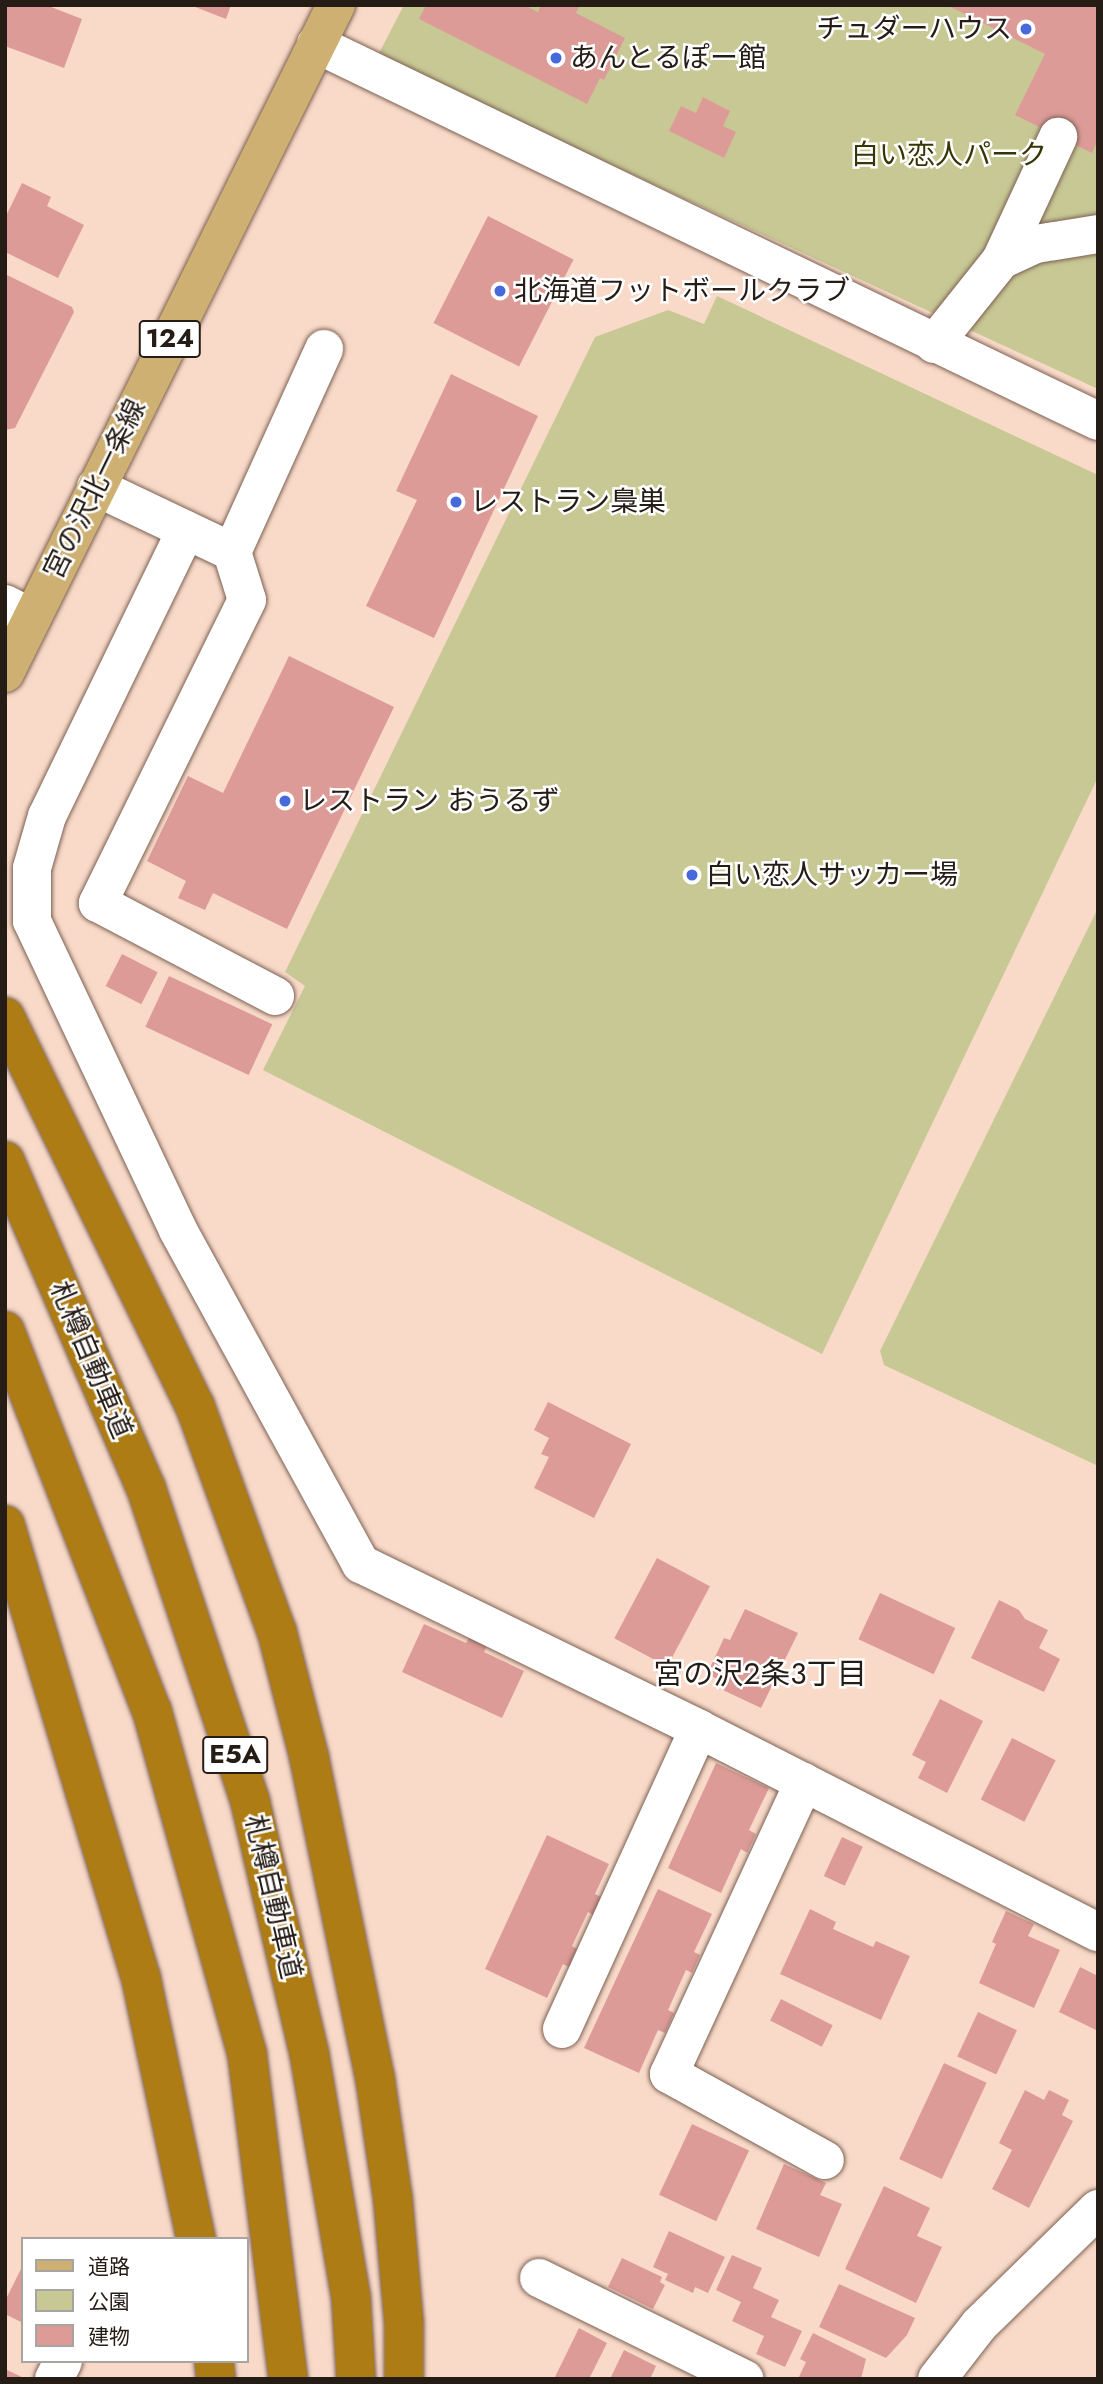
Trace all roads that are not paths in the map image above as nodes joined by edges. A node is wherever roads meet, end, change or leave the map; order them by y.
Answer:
1 (336, 5) edge
2 (316, 44) junction
3 (1058, 136) dead end
4 (1098, 234) edge
5 (1000, 260) junction
6 (934, 344) junction
7 (324, 349) dead end
8 (1098, 421) edge
9 (96, 487) junction
10 (186, 530) junction
11 (232, 552) junction
12 (18, 610) edge
13 (5, 673) edge
14 (275, 996) dead end
15 (5, 1017) edge
16 (5, 1161) edge
17 (5, 1331) edge
18 (5, 1525) edge
19 (699, 1729) junction
20 (804, 1782) junction
21 (1098, 1932) edge
22 (562, 2029) dead end
23 (825, 2160) dead end
24 (1098, 2209) edge
25 (196, 2237) edge
26 (540, 2277) dead end
27 (62, 2363) edge
28 (54, 2379) edge
29 (288, 2379) edge
30 (356, 2379) edge
31 (404, 2379) edge
32 (744, 2379) edge
33 (937, 2379) edge

1 - 2 main road, 宮の沢北一条線 / 124
2 - 6 street
2 - 9 main road, 宮の沢北一条線 / 124
3 - 5 street
4 - 5 street
5 - 6 street
6 - 8 street
7 - 11 street
9 - 10 street
9 - 12 main road, 宮の沢北一条線 / 124
10 - 11 street
10 - 19 street
11 - 14 street
12 - 13 main road, 宮の沢北一条線 / 124
15 - 31 highway
16 - 30 highway, 札樽自動車道 / E5A
17 - 29 highway, E5A
18 - 25 highway
19 - 20 street
19 - 22 street
20 - 21 street
20 - 23 street
24 - 33 street
26 - 32 street
27 - 28 street

